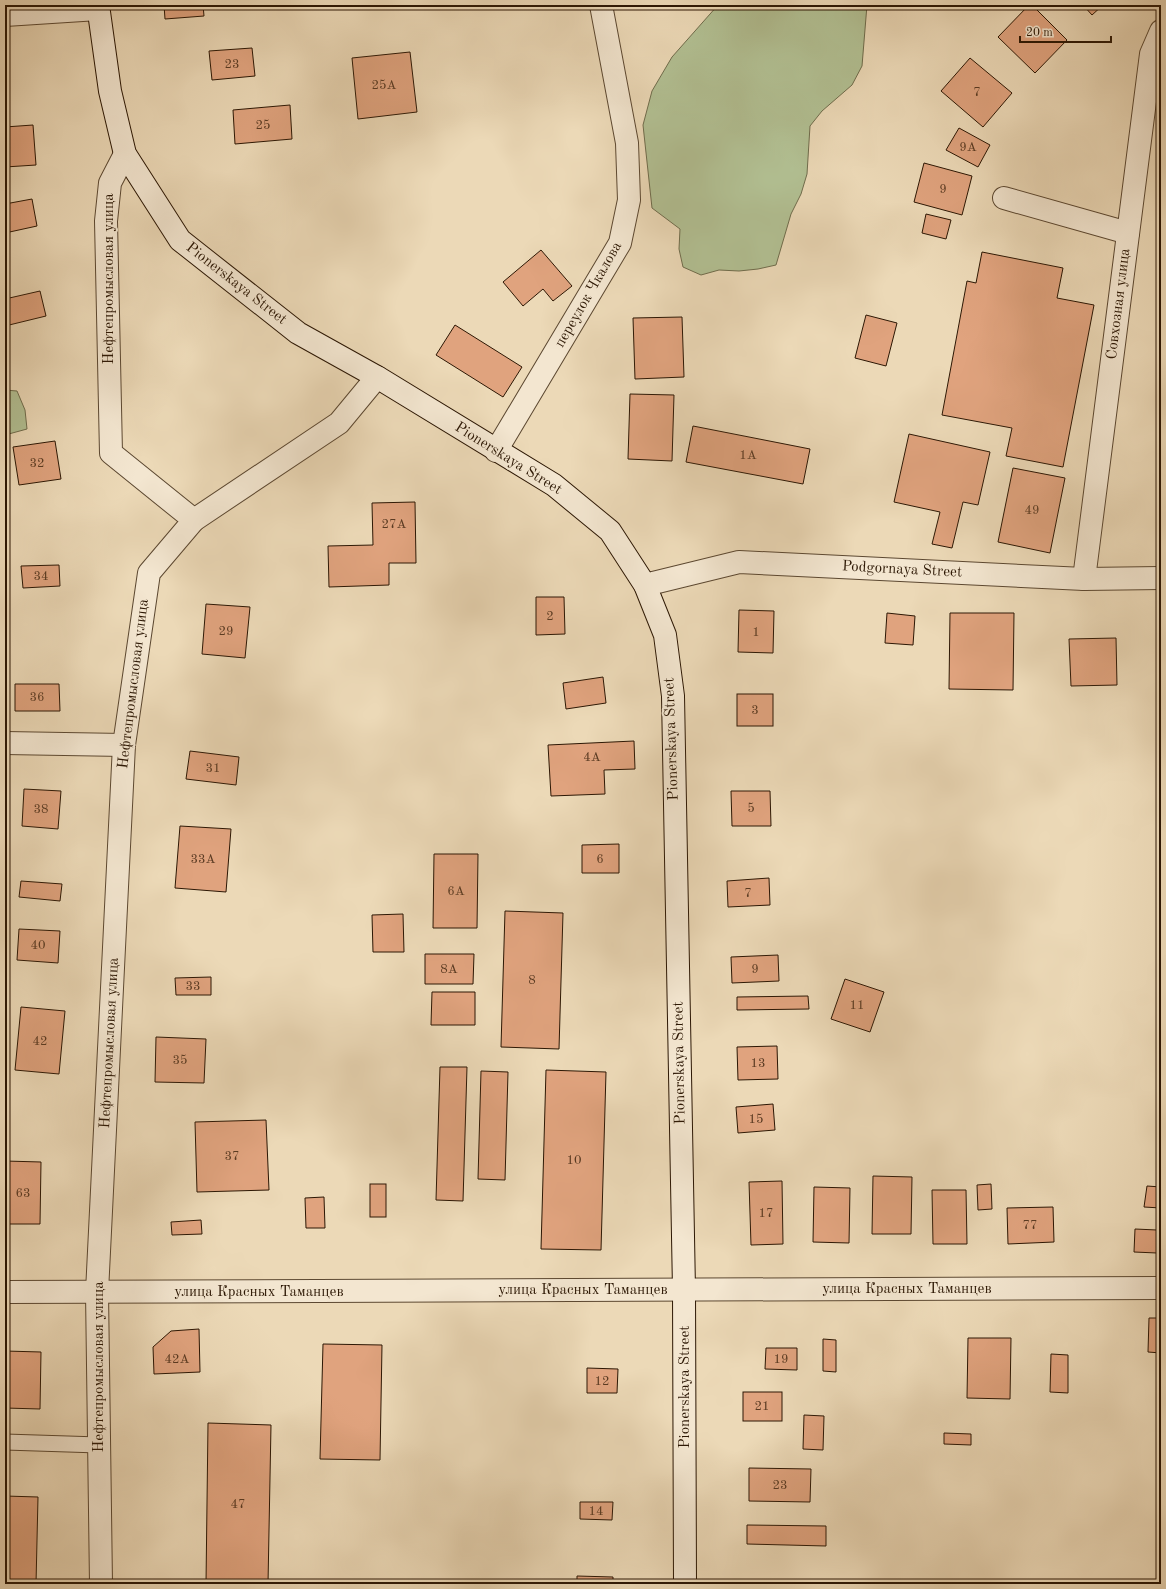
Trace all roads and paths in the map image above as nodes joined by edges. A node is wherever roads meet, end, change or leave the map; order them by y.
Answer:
1 (601, 5) edge
2 (98, 7) edge
3 (5, 15) edge
4 (1161, 31) edge
5 (125, 154) junction
6 (1004, 198) dead end
7 (1128, 233) junction
8 (377, 378) junction
9 (496, 451) junction
10 (194, 520) junction
11 (1161, 578) edge
12 (1084, 579) junction
13 (645, 585) junction
14 (5, 743) edge
15 (124, 745) junction
16 (1161, 1288) edge
17 (684, 1290) junction
18 (5, 1292) edge
19 (98, 1292) junction
20 (5, 1442) edge
21 (99, 1445) junction
22 (101, 1584) edge
23 (685, 1584) edge

1 - 9 street, переулок Чкалова
2 - 3 street
2 - 5 street
4 - 7 street, Совхозная улица
5 - 8 street, Pionerskaya Street
5 - 10 street, Нефтепромысловая улица
6 - 7 street
7 - 12 street, Совхозная улица
8 - 9 street, Pionerskaya Street
8 - 10 street, Нефтепромысловая улица
9 - 13 street, Pionerskaya Street
10 - 15 street, Нефтепромысловая улица
11 - 12 street, Podgornaya Street
12 - 13 street, Podgornaya Street
13 - 17 street, Pionerskaya Street
14 - 15 street
15 - 19 street, Нефтепромысловая улица
16 - 17 street, улица Красных Таманцев
17 - 19 street, улица Красных Таманцев
17 - 23 street, Pionerskaya Street
18 - 19 street, улица Красных Таманцев
19 - 21 street, Нефтепромысловая улица
20 - 21 lane
21 - 22 street, Нефтепромысловая улица

